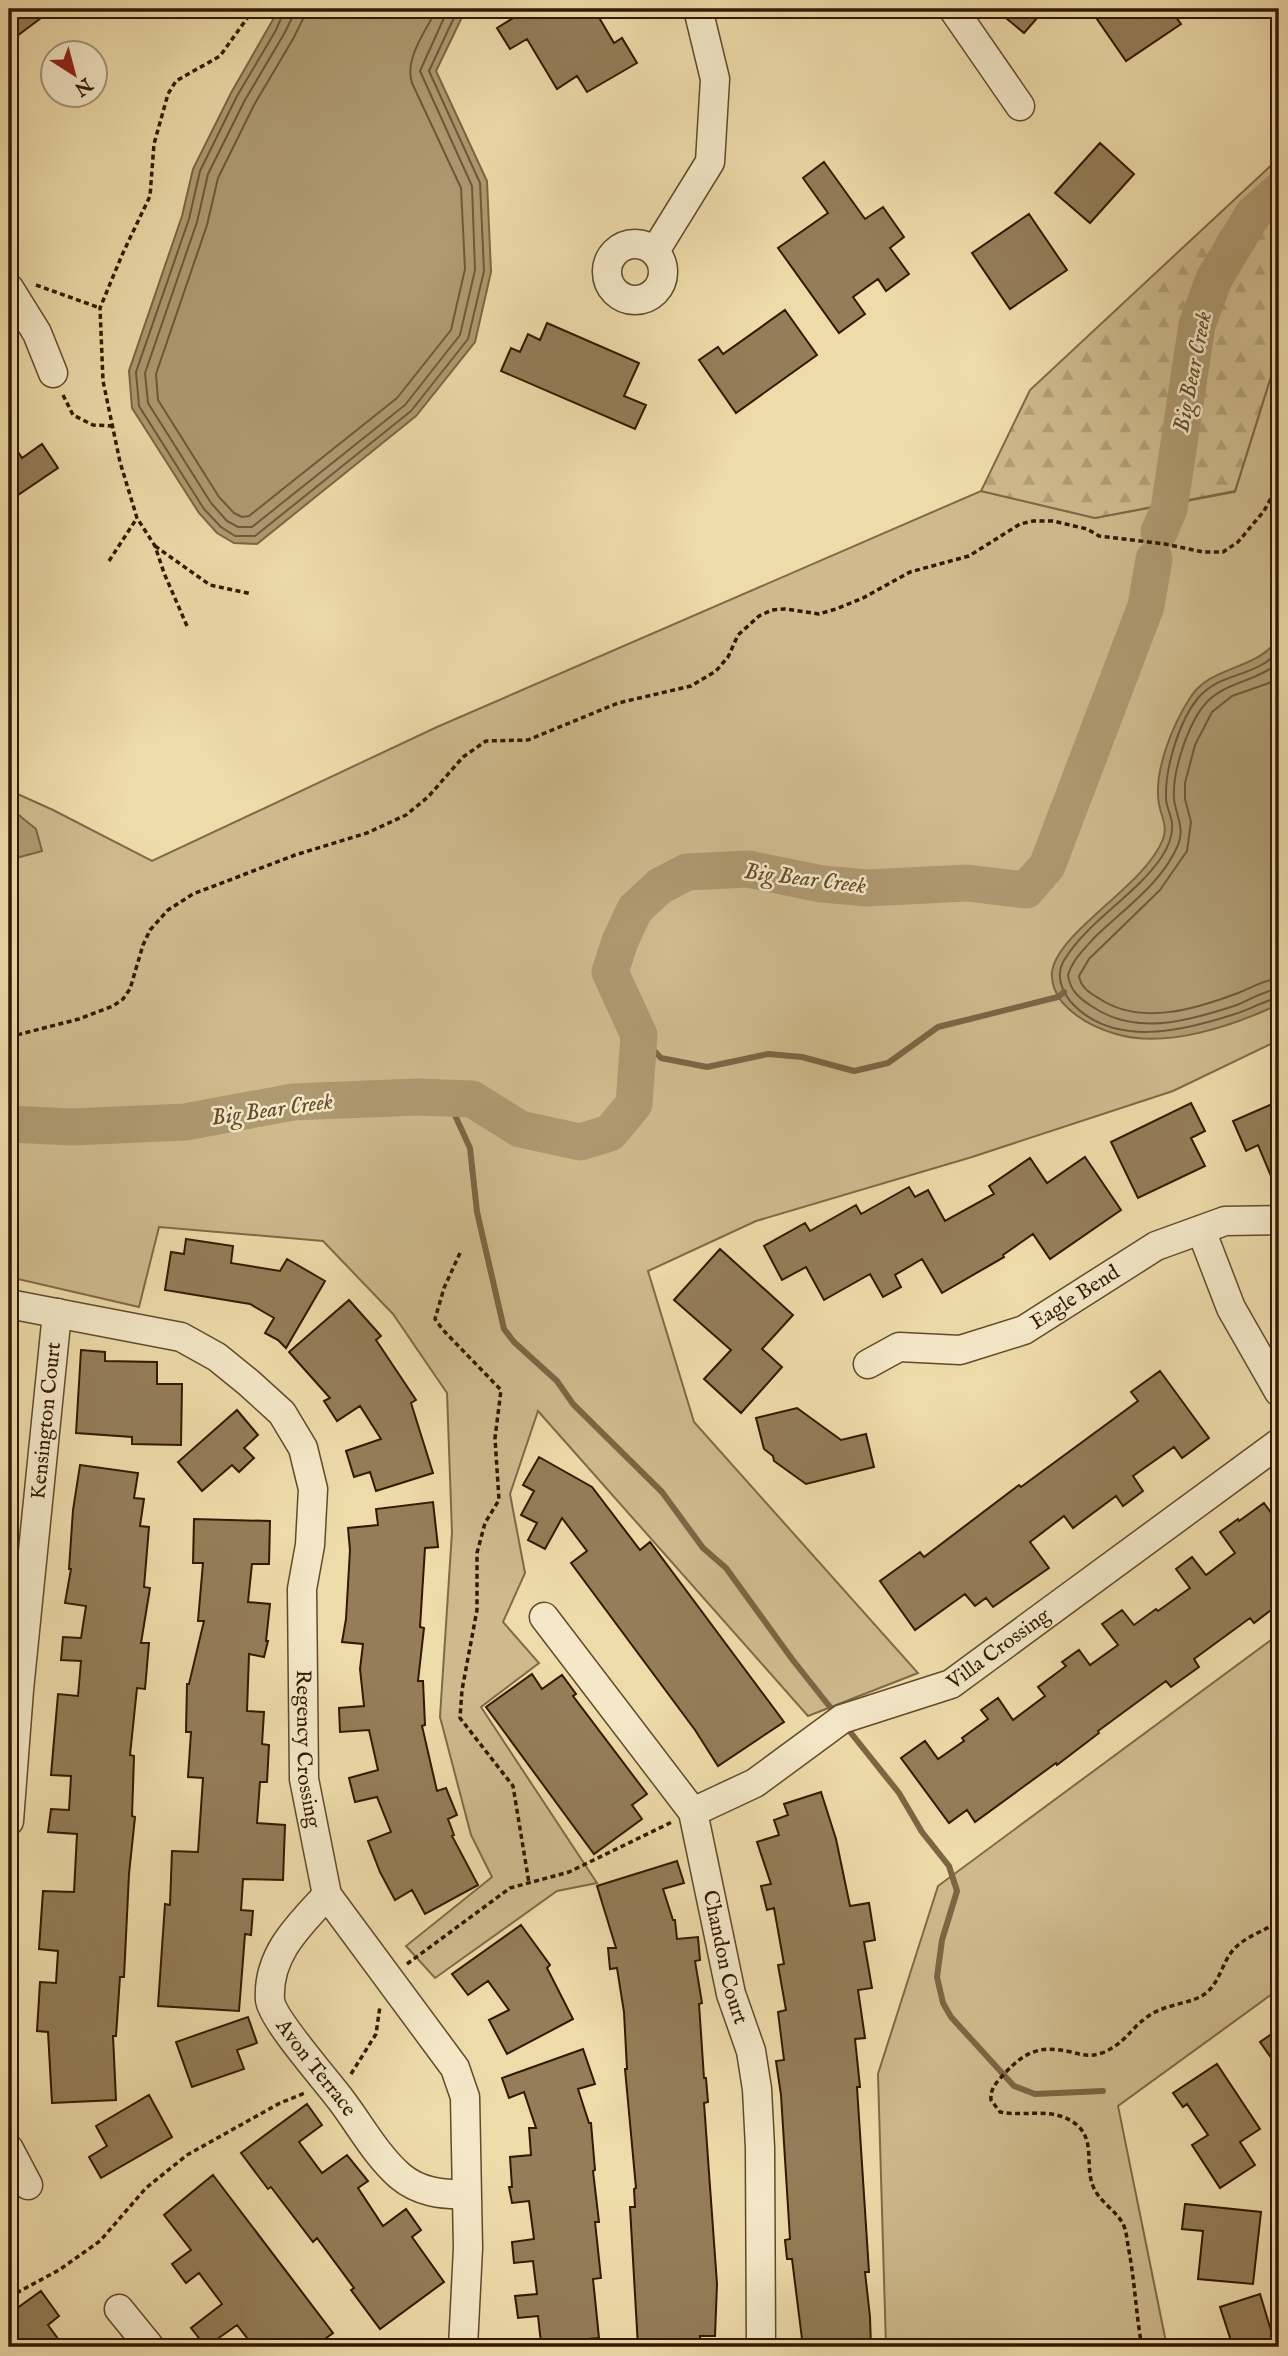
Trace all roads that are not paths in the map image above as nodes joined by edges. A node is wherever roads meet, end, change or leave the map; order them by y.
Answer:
1 (698, 9) edge
2 (953, 9) edge
3 (1020, 106) dead end
4 (654, 251) dead end
5 (22, 286) edge
6 (53, 373) road end
7 (1279, 1220) edge
8 (1201, 1230) junction
9 (9, 1304) edge
10 (57, 1313) junction
11 (868, 1364) dead end
12 (1279, 1392) edge
13 (1279, 1443) edge
14 (544, 1617) dead end
15 (693, 1812) junction
16 (9, 1821) edge
17 (327, 1895) junction
18 (9, 2149) edge
19 (28, 2185) dead end
20 (466, 2194) junction
21 (119, 2309) dead end
22 (150, 2347) edge
23 (463, 2347) edge
24 (761, 2347) edge

1 - 4 street
2 - 3 street
5 - 6 street
7 - 8 street, Eagle Bend
8 - 11 street, Eagle Bend
8 - 12 street
9 - 10 street, Regency Crossing
10 - 16 street, Kensington Court
10 - 17 street, Regency Crossing
13 - 15 street, Villa Crossing
14 - 15 street, Chandon Court
15 - 24 street, Chandon Court
17 - 20 street, Regency Crossing
17 - 20 street, Avon Terrace
18 - 19 street
20 - 23 street, Regency Crossing
21 - 22 street

